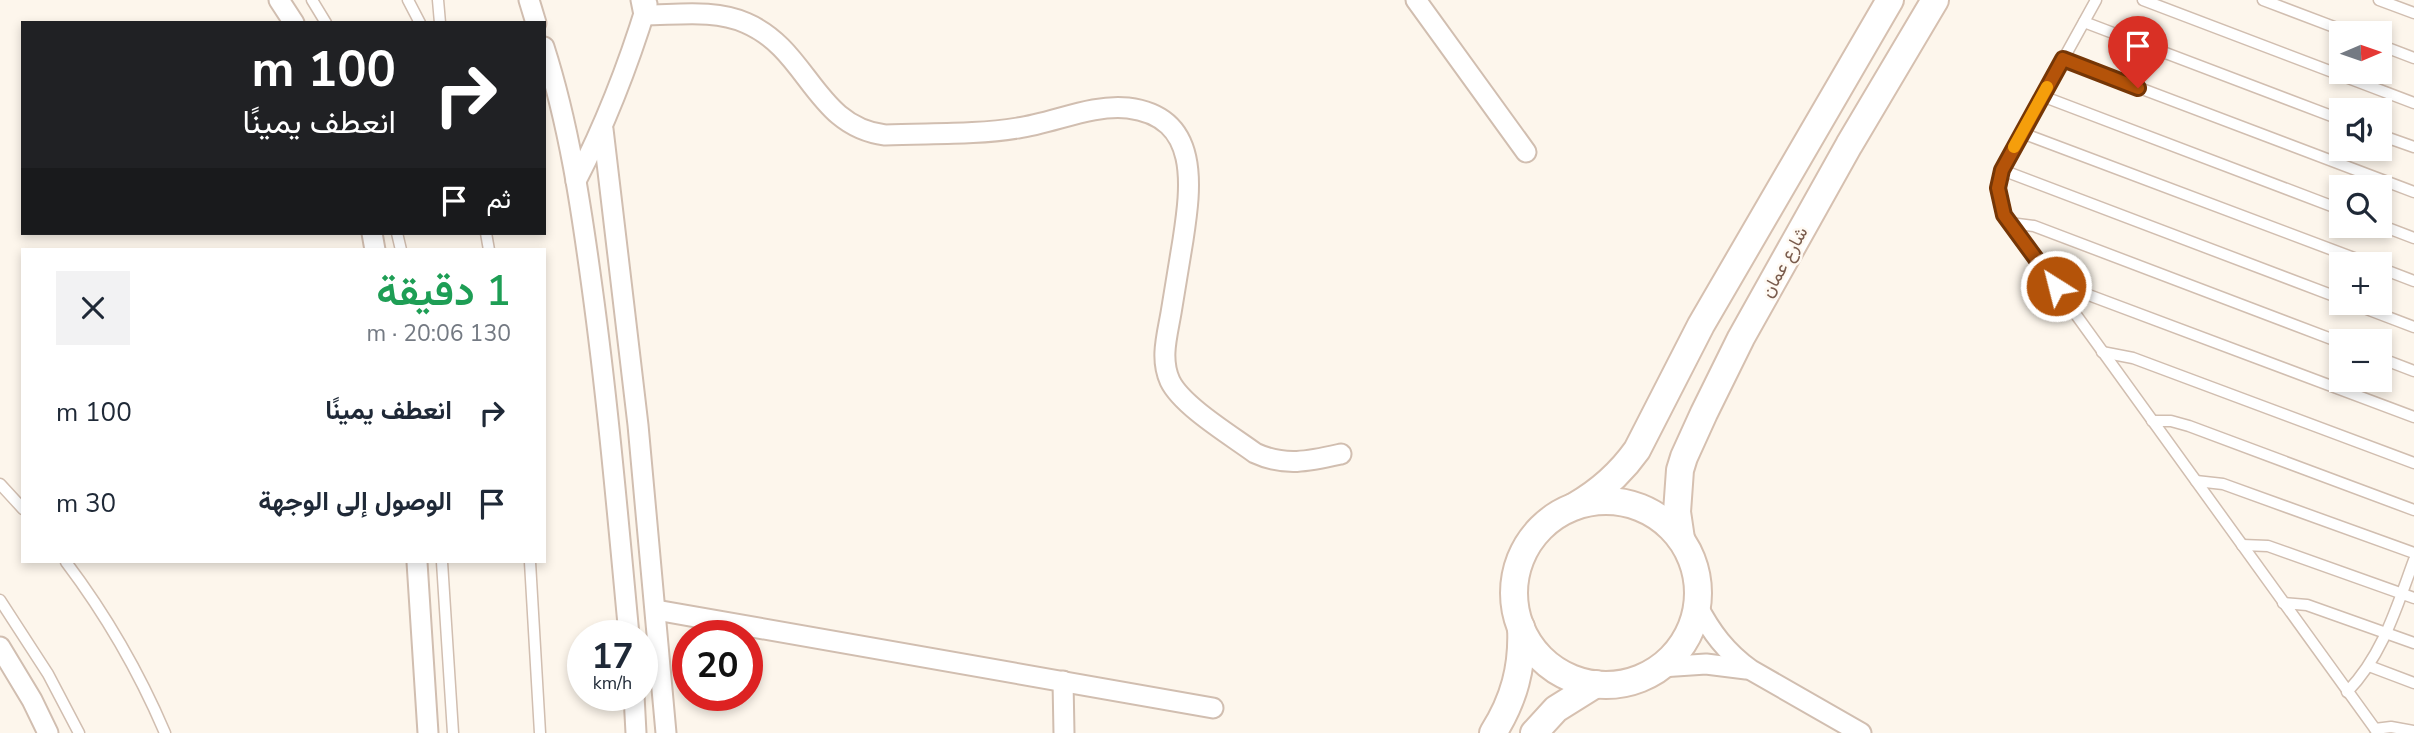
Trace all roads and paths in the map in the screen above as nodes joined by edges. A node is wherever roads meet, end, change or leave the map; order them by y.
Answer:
1 (279, 0) edge
2 (312, 0) edge
3 (408, 0) edge
4 (438, 0) edge
5 (529, 0) edge
6 (1416, 0) edge
7 (1890, 0) edge
8 (1935, 0) edge
9 (2096, 0) edge
10 (2143, 0) edge
11 (2263, 0) edge
12 (2379, 0) edge
13 (644, 5) edge
14 (2414, 13) edge
15 (293, 21) edge
16 (325, 21) edge
17 (419, 21) edge
18 (440, 21) edge
19 (535, 21) edge
20 (2084, 22) junction
21 (2329, 25) edge
22 (2392, 50) edge
23 (546, 54) edge
24 (2414, 58) edge
25 (2063, 59) junction
26 (2042, 96) junction
27 (2414, 103) edge
28 (2329, 115) edge
29 (603, 129) junction
30 (2022, 132) junction
31 (2392, 140) edge
32 (2414, 148) edge
33 (1525, 152) dead end
34 (2002, 170) junction
35 (576, 181) junction
36 (2414, 192) edge
37 (2329, 205) edge
38 (2010, 223) junction
39 (2392, 230) edge
40 (2414, 238) edge
41 (2338, 252) edge
42 (2392, 273) edge
43 (2414, 281) edge
44 (2056, 286) junction
45 (2329, 294) edge
46 (2382, 315) edge
47 (2414, 327) edge
48 (2329, 338) edge
49 (2102, 352) junction
50 (2392, 363) edge
51 (2414, 371) edge
52 (2414, 416) edge
53 (2152, 421) junction
54 (1341, 454) dead end
55 (2414, 463) edge
56 (2196, 481) junction
57 (0, 484) edge
58 (1575, 506) junction
59 (21, 507) edge
60 (2414, 510) edge
61 (1681, 539) junction
62 (2242, 545) junction
63 (2414, 553) edge
64 (2414, 560) edge
65 (67, 563) edge
66 (417, 563) edge
67 (442, 563) edge
68 (530, 563) edge
69 (2401, 594) junction
70 (2414, 598) edge
71 (0, 600) edge
72 (2283, 603) junction
73 (1697, 605) junction
74 (656, 610) junction
75 (628, 620) edge
76 (1521, 627) junction
77 (2386, 634) junction
78 (2414, 643) edge
79 (0, 647) edge
80 (2369, 666) junction
81 (1661, 667) junction
82 (1751, 670) junction
83 (1063, 681) junction
84 (2414, 683) edge
85 (1596, 684) junction
86 (2347, 692) junction
87 (1213, 708) dead end
88 (635, 711) edge
89 (2376, 731) edge
90 (2414, 732) edge
91 (48, 733) edge
92 (79, 733) edge
93 (165, 733) edge
94 (428, 733) edge
95 (453, 733) edge
96 (540, 733) edge
97 (636, 733) edge
98 (666, 733) edge
99 (1064, 733) edge
100 (1493, 733) edge
101 (1534, 733) edge
102 (1861, 733) edge

1 - 15 street
2 - 16 lane
3 - 17 lane
4 - 18 lane
5 - 19 street
6 - 33 street
7 - 58 main road
8 - 61 main road, شارع عمان
9 - 20 lane
10 - 27 lane
11 - 21 lane
12 - 14 lane
13 - 29 street
13 - 54 street
20 - 25 lane
20 - 28 lane
22 - 24 lane
23 - 35 street
25 - 26 lane
25 - 36 lane
26 - 30 lane
26 - 37 lane
29 - 35 street
29 - 74 street
30 - 34 lane
30 - 41 lane
31 - 32 lane
34 - 38 lane
34 - 45 lane
35 - 75 street
38 - 44 lane
38 - 48 lane
39 - 40 lane
42 - 43 lane
44 - 49 lane
44 - 52 lane
46 - 47 lane
49 - 53 lane
49 - 55 lane
50 - 51 lane
53 - 56 lane
53 - 60 lane
56 - 62 lane
56 - 63 lane
57 - 59 lane
58 - 61 main road
58 - 76 main road
61 - 73 main road
62 - 69 lane
62 - 72 lane
64 - 69 lane
65 - 93 lane
66 - 94 street
67 - 95 lane
68 - 96 lane
69 - 70 lane
69 - 77 lane
71 - 92 lane
72 - 77 lane
72 - 86 lane
73 - 81 main road
73 - 82 street
74 - 83 street
74 - 98 street
76 - 85 main road
76 - 100 main road
77 - 78 lane
77 - 80 lane
79 - 91 street
80 - 84 lane
80 - 86 lane
81 - 82 street
81 - 85 main road
82 - 102 street
83 - 87 street
83 - 99 street
85 - 101 main road
86 - 89 lane
88 - 97 street
89 - 90 lane

